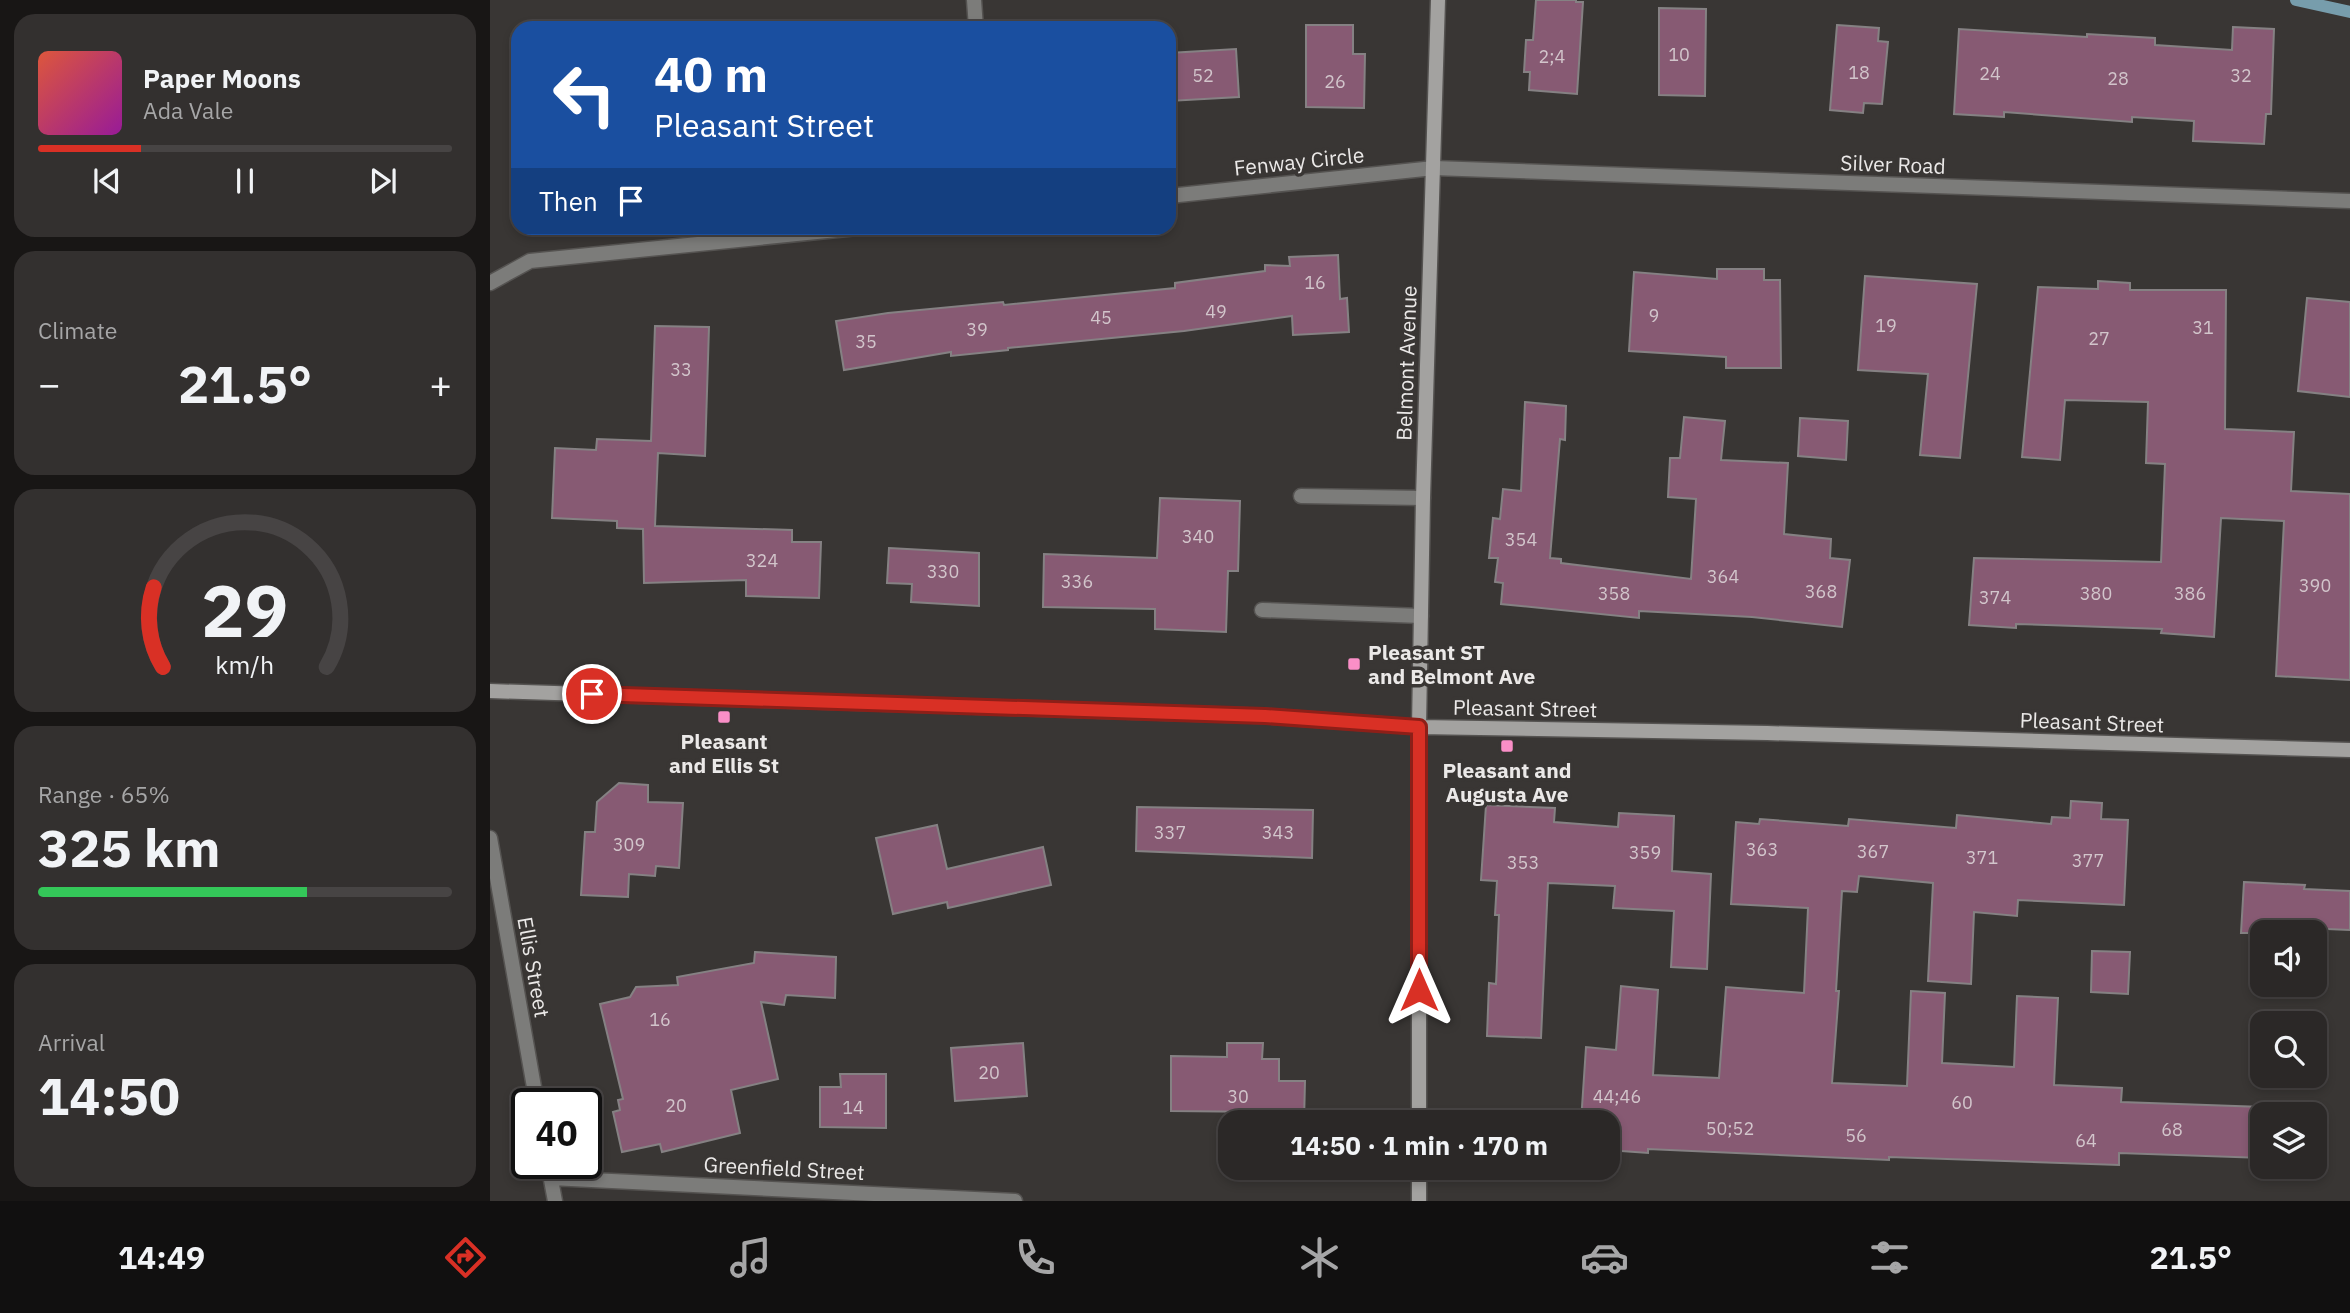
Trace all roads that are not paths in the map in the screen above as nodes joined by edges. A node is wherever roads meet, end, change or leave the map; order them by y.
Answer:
1 (974, 0) edge
2 (1438, 0) edge
3 (976, 21) edge
4 (1434, 168) junction
5 (1176, 195) edge
6 (2350, 201) edge
7 (788, 235) edge
8 (490, 283) edge
9 (1301, 496) dead end
10 (1423, 498) junction
11 (1262, 610) dead end
12 (1421, 616) junction
13 (490, 691) edge
14 (1419, 727) junction
15 (2350, 750) edge
16 (490, 838) edge
17 (534, 1088) edge
18 (1419, 1110) edge
19 (602, 1174) edge
20 (551, 1179) edge
21 (1419, 1180) edge
22 (555, 1201) edge
23 (1015, 1201) edge
24 (1419, 1201) edge

1 - 3 street
2 - 4 main road, Belmont Avenue
4 - 5 street, Fenway Circle
4 - 6 street, Silver Road
4 - 10 main road, Belmont Avenue
7 - 8 street
9 - 10 street
10 - 12 main road, Belmont Avenue
11 - 12 street
12 - 14 main road, Belmont Avenue
13 - 14 main road, Pleasant Street
14 - 15 main road, Pleasant Street
14 - 18 main road, Belmont Avenue
16 - 17 street, Ellis Street
19 - 23 street, Greenfield Street
20 - 22 street
21 - 24 main road

